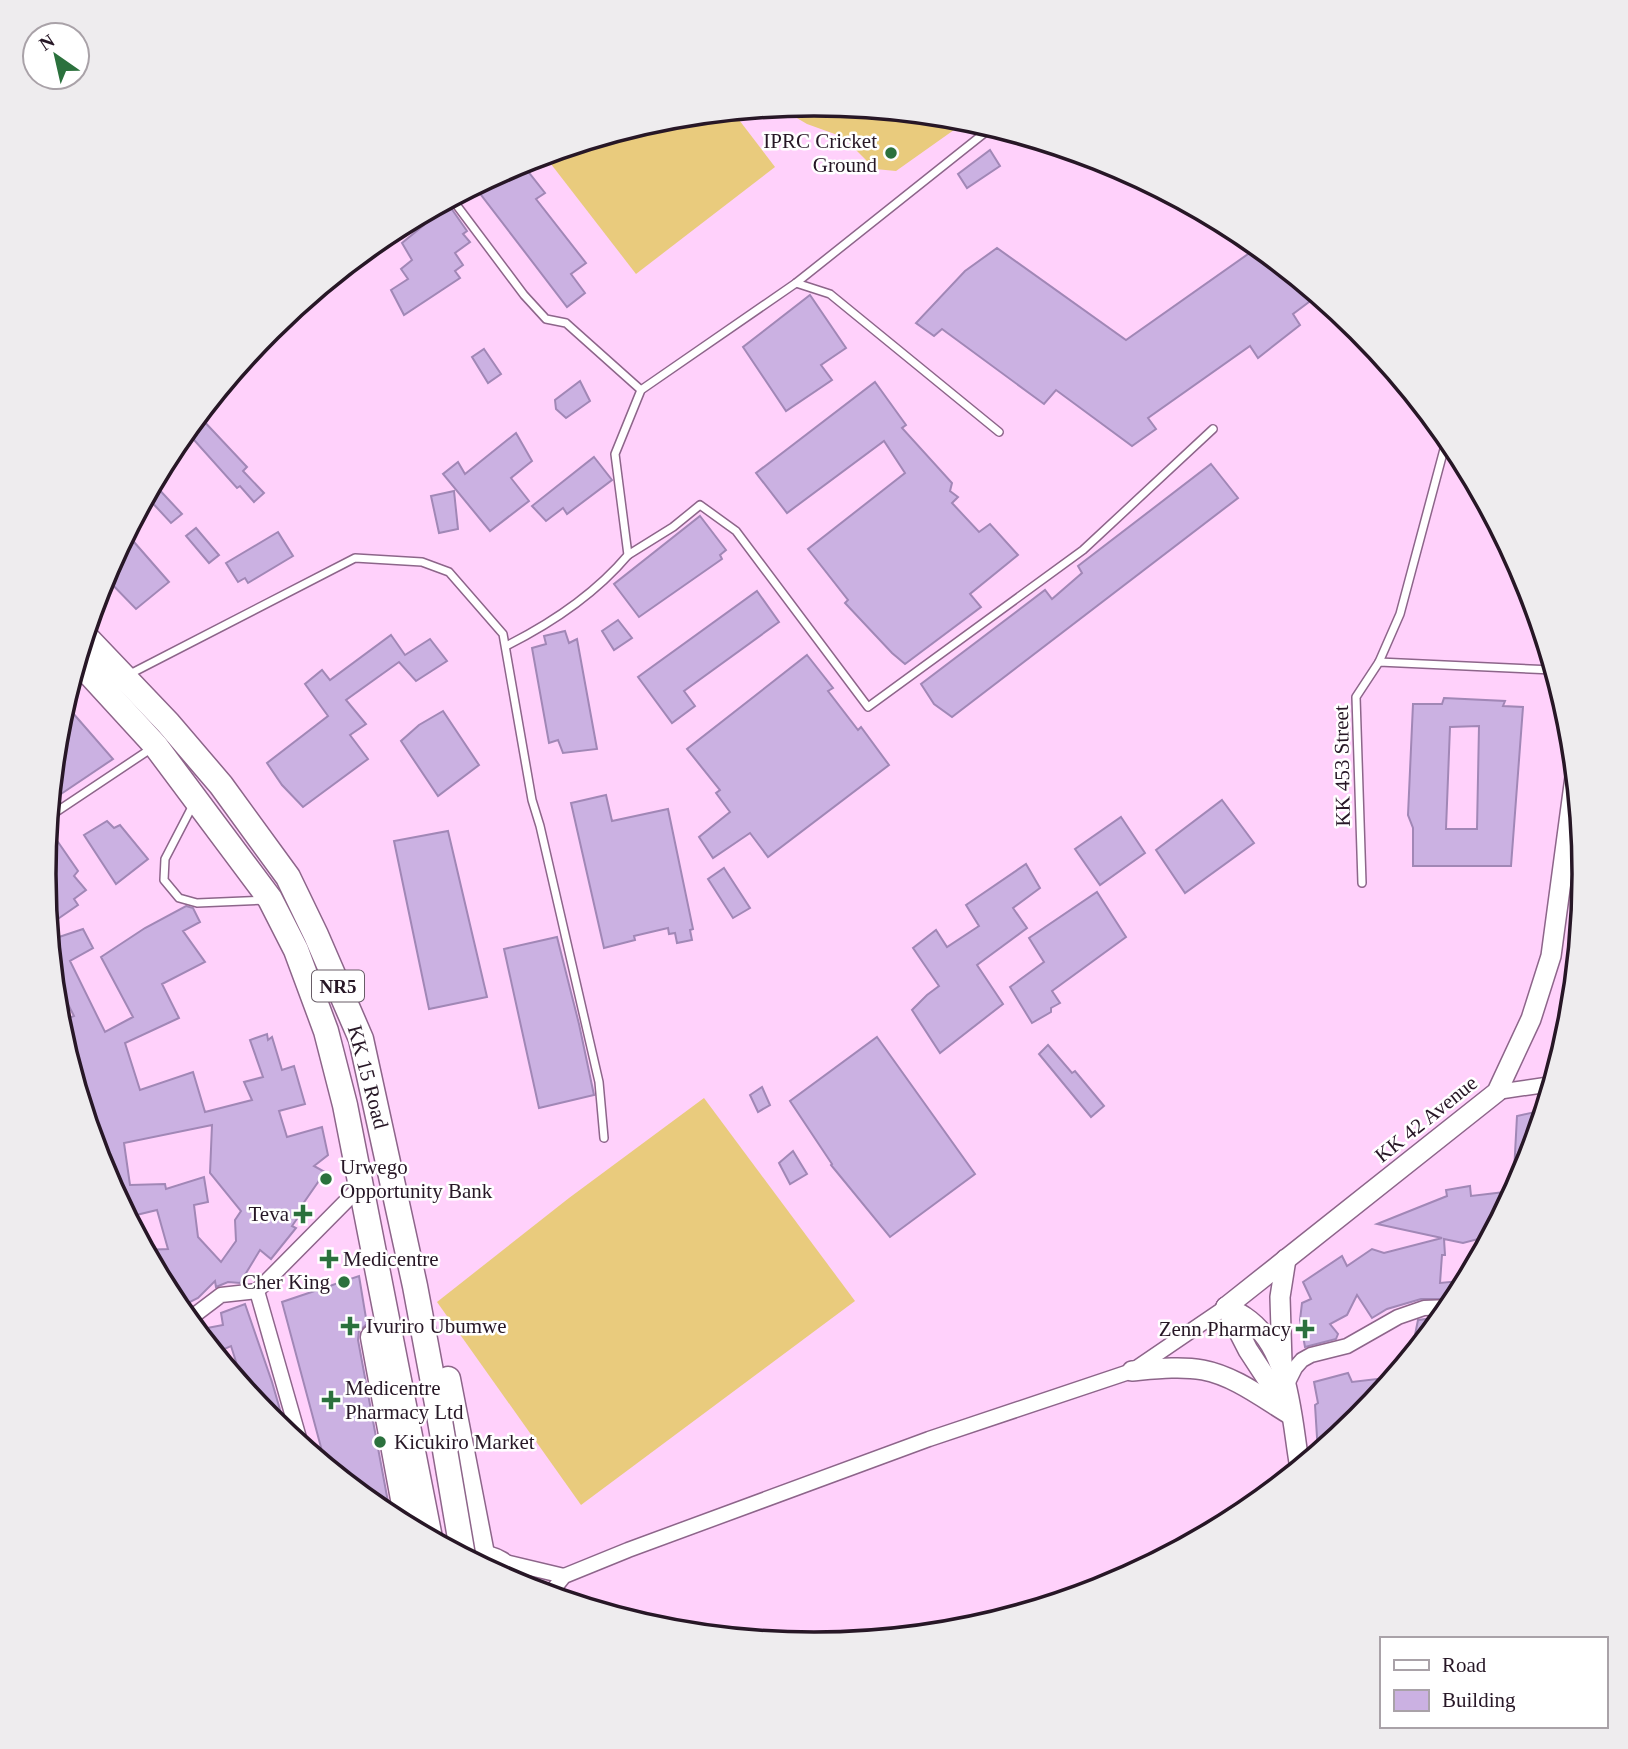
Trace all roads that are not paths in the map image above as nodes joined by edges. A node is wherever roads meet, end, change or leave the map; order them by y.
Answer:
1 (981, 135) edge
2 (457, 206) edge
3 (796, 283) junction
4 (641, 390) junction
5 (1213, 429) dead end
6 (999, 432) dead end
7 (1443, 452) edge
8 (628, 555) junction
9 (92, 644) edge
10 (506, 646) junction
11 (1379, 662) junction
12 (85, 668) edge
13 (1543, 670) edge
14 (124, 677) junction
15 (155, 745) junction
16 (197, 800) junction
17 (59, 810) edge
18 (1569, 818) edge
19 (1362, 883) dead end
20 (270, 899) junction
21 (1542, 1086) edge
22 (1497, 1093) junction
23 (604, 1138) dead end
24 (386, 1146) junction
25 (360, 1187) junction
26 (1286, 1259) junction
27 (257, 1291) junction
28 (1226, 1307) junction
29 (1436, 1308) edge
30 (197, 1313) edge
31 (1132, 1371) junction
32 (1284, 1378) junction
33 (1291, 1415) junction
34 (296, 1427) edge
35 (1298, 1457) edge
36 (406, 1513) edge
37 (428, 1527) edge
38 (483, 1556) edge
39 (483, 1556) edge
40 (488, 1558) edge
41 (564, 1576) junction
42 (556, 1587) edge

1 - 3 lane
2 - 4 lane
3 - 4 lane
3 - 6 lane
4 - 8 lane
5 - 8 lane
7 - 11 lane, KK 453 Street
8 - 10 lane
9 - 14 highway, KK 15 Road / NR5
10 - 14 lane
10 - 23 lane
11 - 13 lane
11 - 19 lane, KK 453 Street
12 - 15 highway, KK 15 Road / NR5
14 - 24 highway, KK 15 Road / NR5
15 - 16 highway, KK 15 Road / NR5
15 - 17 lane
16 - 20 highway, KK 15 Road / NR5
16 - 20 lane
18 - 22 main road, KK 42 Avenue
20 - 25 highway, KK 15 Road / NR5
21 - 22 street
22 - 26 main road, KK 42 Avenue
24 - 38 highway, KK 15 Road / NR5, bridge
24 - 39 highway
25 - 27 street
25 - 36 highway
25 - 37 highway, KK 15 Road / NR5
26 - 28 main road, KK 42 Avenue
26 - 32 main road
27 - 30 street
27 - 34 street
28 - 31 street
28 - 32 main road
28 - 33 main road
29 - 32 street
31 - 33 main road
31 - 41 street
32 - 33 main road
33 - 35 main road
40 - 41 street
41 - 42 street

